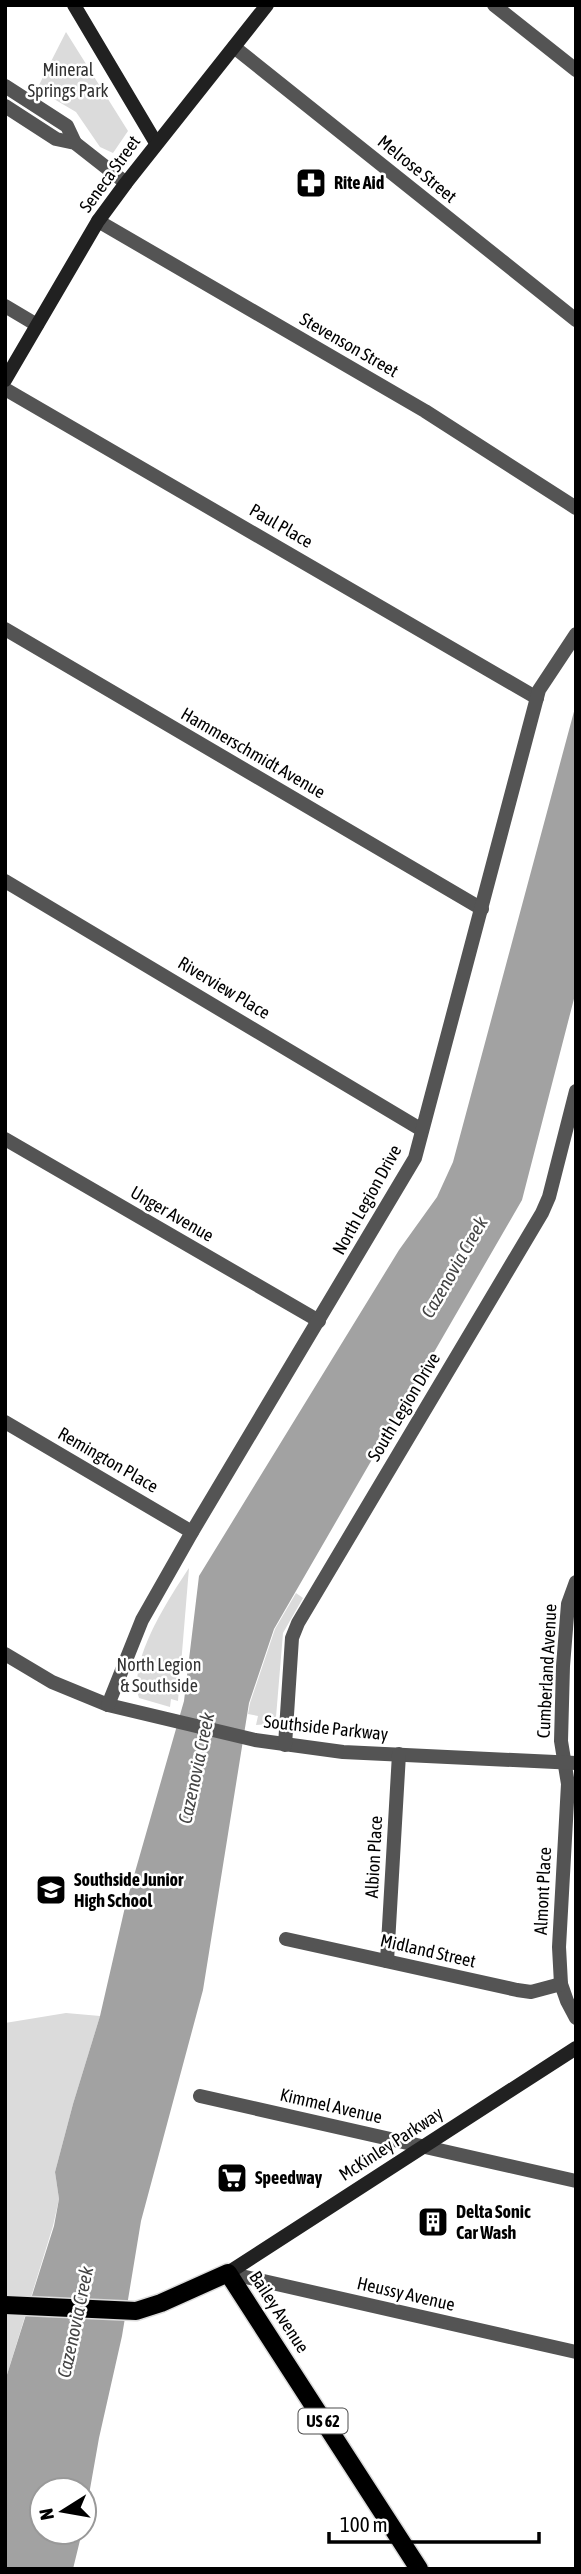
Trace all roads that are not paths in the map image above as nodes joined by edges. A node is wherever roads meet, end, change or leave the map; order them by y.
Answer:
1 (74, 5) edge
2 (267, 5) edge
3 (494, 5) edge
4 (234, 47) junction
5 (576, 70) edge
6 (5, 86) edge
7 (5, 106) edge
8 (156, 143) junction
9 (75, 144) junction
10 (126, 183) junction
11 (99, 221) junction
12 (5, 306) edge
13 (576, 320) edge
14 (37, 325) junction
15 (5, 380) edge
16 (5, 388) edge
17 (576, 508) edge
18 (5, 629) edge
19 (576, 634) edge
20 (537, 698) junction
21 (5, 881) edge
22 (482, 909) junction
23 (576, 1091) edge
24 (422, 1130) junction
25 (5, 1139) edge
26 (319, 1321) junction
27 (5, 1422) edge
28 (192, 1532) junction
29 (576, 1582) edge
30 (5, 1654) edge
31 (108, 1705) junction
32 (285, 1745) junction
33 (399, 1754) junction
34 (570, 1763) edge
35 (286, 1939) dead end
36 (387, 1961) junction
37 (561, 1984) junction
38 (576, 2018) edge
39 (576, 2048) edge
40 (200, 2096) dead end
41 (423, 2146) junction
42 (576, 2181) edge
43 (228, 2273) junction
44 (5, 2305) edge
45 (576, 2352) edge
46 (418, 2569) edge

1 - 8 street
2 - 4 street, Seneca Street
3 - 5 street
4 - 8 street, Seneca Street
4 - 13 street, Melrose Street
6 - 9 street
7 - 9 street
8 - 10 street, Seneca Street
9 - 10 street
10 - 11 street, Seneca Street
11 - 14 street, Seneca Street
11 - 17 street, Stevenson Street
12 - 14 street
14 - 15 street, Seneca Street
16 - 20 street, Paul Place
18 - 22 street, Hammerschmidt Avenue
19 - 20 street, North Legion Drive
20 - 22 street, North Legion Drive
21 - 24 street, Riverview Place
22 - 24 street, North Legion Drive
23 - 32 street, South Legion Drive
24 - 26 street, North Legion Drive
25 - 26 street, Unger Avenue
26 - 28 street, North Legion Drive
27 - 28 street, Remington Place
28 - 31 street, North Legion Drive
29 - 34 street, Cumberland Avenue
30 - 31 street, Southside Parkway
31 - 32 street, Southside Parkway
32 - 33 street, Southside Parkway
33 - 34 street, Southside Parkway
33 - 36 street, Albion Place
34 - 37 street, Almont Place
35 - 36 street, Midland Street
36 - 37 street, Midland Street
37 - 38 street, Almont Place
39 - 41 street, McKinley Parkway
40 - 41 street, Kimmel Avenue
41 - 42 street, Kimmel Avenue
41 - 43 street, McKinley Parkway
43 - 44 main road, Bailey Avenue
43 - 45 street, Heussy Avenue
43 - 46 main road, Bailey Avenue / US 62

